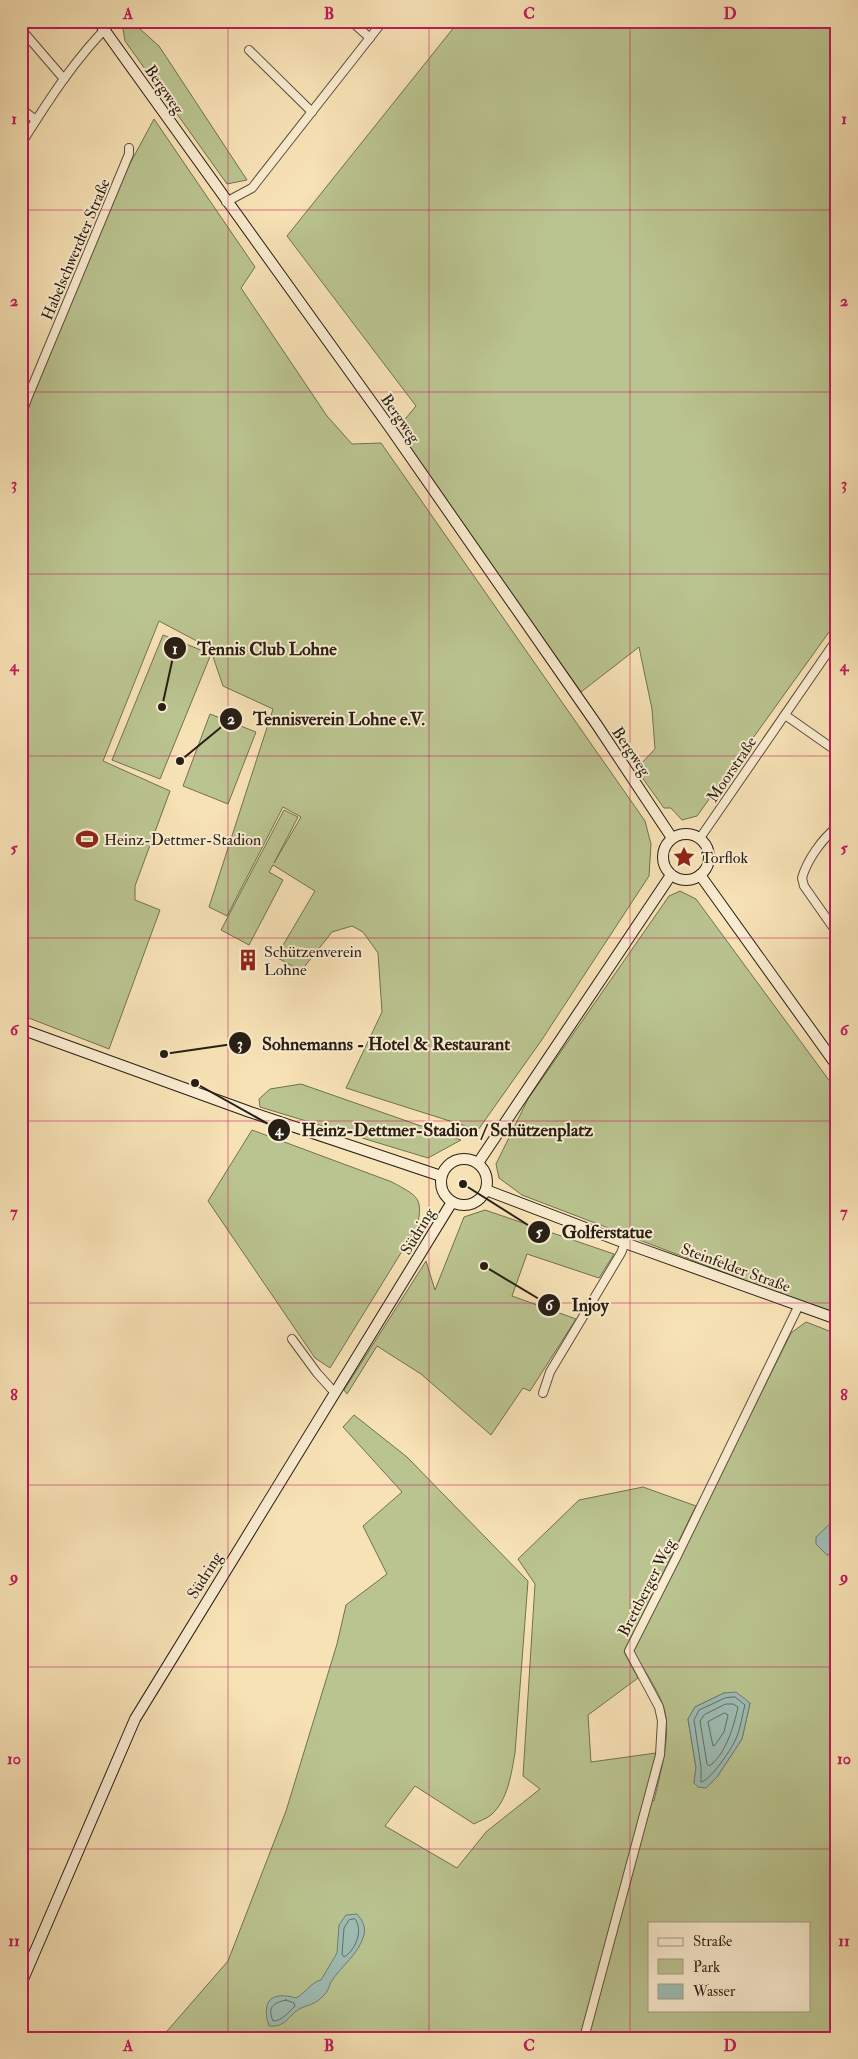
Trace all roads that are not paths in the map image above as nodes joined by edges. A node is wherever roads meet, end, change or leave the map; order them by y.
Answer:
1 (113, 21) edge
2 (351, 21) edge
3 (383, 21) edge
4 (101, 25) edge
5 (21, 29) edge
6 (370, 38) junction
7 (249, 50) dead end
8 (64, 79) junction
9 (21, 109) edge
10 (312, 112) junction
11 (36, 120) junction
12 (21, 144) edge
13 (129, 148) dead end
14 (226, 202) junction
15 (21, 416) edge
16 (837, 640) edge
17 (785, 715) junction
18 (832, 748) dead end
19 (837, 827) edge
20 (672, 838) junction
21 (700, 838) junction
22 (671, 875) junction
23 (700, 875) junction
24 (837, 933) edge
25 (21, 1029) edge
26 (837, 1066) edge
27 (478, 1163) junction
28 (442, 1176) junction
29 (486, 1190) junction
30 (452, 1202) junction
31 (625, 1244) junction
32 (799, 1305) junction
33 (837, 1319) edge
34 (292, 1339) dead end
35 (335, 1393) junction
36 (543, 1393) dead end
37 (21, 1984) edge
38 (584, 2038) edge

1 - 4 street
2 - 6 street
3 - 6 street
4 - 8 street
4 - 14 main road, Bergweg
5 - 8 street
6 - 10 street
7 - 10 street
8 - 11 street
9 - 11 street
10 - 14 street
11 - 12 street
13 - 15 street, Habelschwerdter Straße
14 - 20 main road, Bergweg
16 - 17 street, Moorstraße
17 - 18 street
17 - 21 street, Moorstraße
19 - 24 street
20 - 21 main road
20 - 22 main road
21 - 23 main road
22 - 23 main road
22 - 27 main road
23 - 26 main road
25 - 28 main road
27 - 28 main road
27 - 29 main road
28 - 30 main road
29 - 30 main road
29 - 31 main road, Steinfelder Straße
30 - 35 main road, Südring
31 - 32 main road, Steinfelder Straße
31 - 36 street
32 - 33 main road, Steinfelder Straße
32 - 38 street, Brettberger Weg
34 - 35 street
35 - 37 main road, Südring

